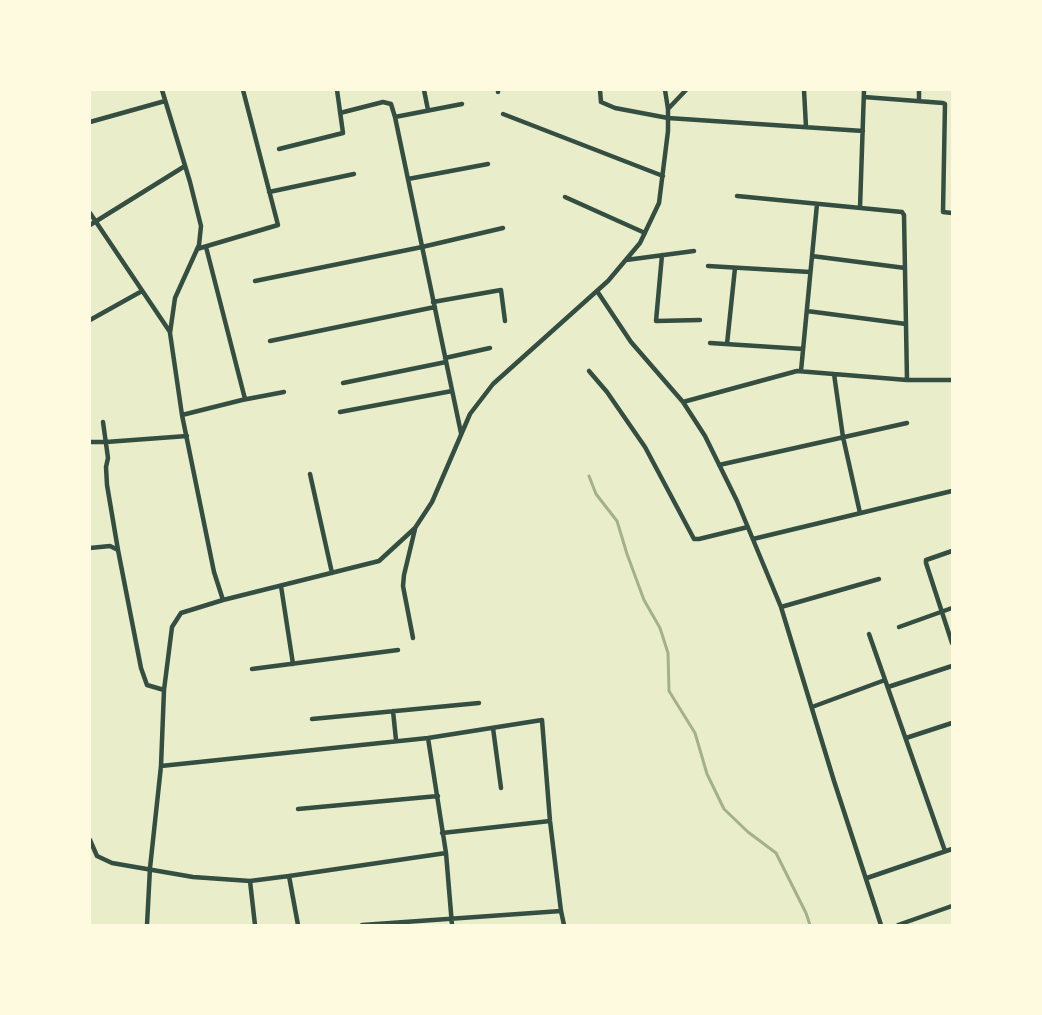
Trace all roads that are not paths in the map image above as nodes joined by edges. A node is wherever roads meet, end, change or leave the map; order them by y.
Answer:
1 (162, 90) edge
2 (243, 90) edge
3 (337, 90) edge
4 (424, 90) edge
5 (600, 90) edge
6 (664, 90) edge
7 (686, 90) edge
8 (804, 90) edge
9 (864, 90) edge
10 (919, 90) edge
11 (864, 97) junction
12 (165, 101) junction
13 (919, 101) junction
14 (462, 104) dead end
15 (668, 109) junction
16 (428, 110) junction
17 (340, 113) junction
18 (503, 114) dead end
19 (395, 117) junction
20 (668, 118) junction
21 (90, 122) edge
22 (806, 127) junction
23 (863, 131) junction
24 (279, 149) dead end
25 (488, 164) dead end
26 (185, 166) junction
27 (354, 174) dead end
28 (663, 176) junction
29 (408, 179) junction
30 (269, 192) junction
31 (737, 196) dead end
32 (565, 197) dead end
33 (817, 204) junction
34 (860, 208) junction
35 (90, 213) edge
36 (952, 213) edge
37 (95, 222) junction
38 (90, 225) edge
39 (503, 228) dead end
40 (645, 233) junction
41 (206, 246) junction
42 (422, 247) junction
43 (197, 249) junction
44 (694, 251) dead end
45 (662, 255) junction
46 (812, 256) junction
47 (626, 260) junction
48 (708, 266) dead end
49 (735, 268) junction
50 (905, 268) junction
51 (810, 272) junction
52 (255, 281) dead end
53 (597, 291) junction
54 (142, 292) junction
55 (434, 305) junction
56 (807, 311) junction
57 (90, 320) edge
58 (700, 320) dead end
59 (505, 321) dead end
60 (906, 324) junction
61 (170, 332) junction
62 (270, 341) dead end
63 (710, 343) dead end
64 (727, 344) junction
65 (490, 348) dead end
66 (803, 349) junction
67 (446, 360) junction
68 (589, 371) dead end
69 (801, 371) junction
70 (834, 374) junction
71 (907, 380) junction
72 (952, 380) edge
73 (343, 383) dead end
74 (452, 391) junction
75 (284, 392) dead end
76 (245, 399) junction
77 (683, 402) junction
78 (340, 412) dead end
79 (182, 415) junction
80 (103, 422) dead end
81 (907, 423) dead end
82 (461, 435) junction
83 (187, 436) junction
84 (843, 437) junction
85 (90, 442) edge
86 (106, 442) junction
87 (719, 465) junction
88 (310, 474) dead end
89 (952, 491) edge
90 (860, 513) junction
91 (748, 527) junction
92 (415, 528) junction
93 (753, 539) junction
94 (90, 548) edge
95 (118, 550) junction
96 (952, 551) edge
97 (332, 573) junction
98 (879, 579) dead end
99 (281, 586) junction
100 (223, 600) junction
101 (781, 607) junction
102 (952, 608) edge
103 (941, 612) junction
104 (899, 627) dead end
105 (869, 634) dead end
106 (413, 638) dead end
107 (952, 643) edge
108 (398, 650) dead end
109 (293, 664) junction
110 (952, 666) edge
111 (252, 669) dead end
112 (885, 680) junction
113 (888, 687) junction
114 (164, 690) junction
115 (479, 703) dead end
116 (812, 707) junction
117 (392, 711) junction
118 (312, 719) dead end
119 (952, 723) edge
120 (493, 728) junction
121 (428, 738) junction
122 (906, 738) junction
123 (396, 740) junction
124 (161, 766) junction
125 (501, 788) dead end
126 (438, 796) junction
127 (298, 809) dead end
128 (550, 821) junction
129 (442, 832) junction
130 (90, 840) edge
131 (952, 849) edge
132 (946, 851) junction
133 (446, 853) junction
134 (150, 868) junction
135 (289, 876) junction
136 (866, 878) junction
137 (250, 881) junction
138 (952, 906) edge
139 (561, 910) junction
140 (451, 918) junction
141 (147, 925) edge
142 (255, 925) edge
143 (298, 925) edge
144 (362, 925) edge
145 (452, 925) edge
146 (564, 925) edge
147 (881, 925) edge
148 (898, 925) edge

1 - 12 street
2 - 30 street
3 - 17 street
4 - 16 street
5 - 20 street
6 - 15 street
7 - 15 street
8 - 22 street
9 - 11 street
10 - 13 street
11 - 13 street
11 - 23 street
12 - 21 street
12 - 26 street
13 - 36 street
14 - 16 street
15 - 20 street
16 - 19 street
17 - 19 street
17 - 24 street
18 - 28 street
19 - 29 street
20 - 22 street
20 - 28 street
22 - 23 street
23 - 34 street
25 - 29 street
26 - 37 street
26 - 43 street
27 - 30 street
28 - 40 street
29 - 42 street
30 - 41 street
31 - 33 street
32 - 40 street
33 - 34 street
33 - 46 street
34 - 50 street
35 - 37 street
37 - 38 street
37 - 54 street
39 - 42 street
40 - 47 street
41 - 43 street
41 - 76 street
42 - 52 street
42 - 55 street
43 - 61 street
44 - 45 street
45 - 47 street
45 - 58 street
46 - 50 street
46 - 51 street
47 - 53 street
48 - 49 street
49 - 51 street
49 - 64 street
50 - 60 street
51 - 56 street
53 - 77 street
53 - 82 street
54 - 57 street
54 - 61 street
55 - 59 street
55 - 62 street
55 - 67 street
56 - 60 street
56 - 66 street
60 - 71 street
61 - 79 street
63 - 64 street
64 - 66 street
65 - 67 street
66 - 69 street
67 - 73 street
67 - 74 street
68 - 91 street
69 - 70 street
69 - 77 street
70 - 71 street
70 - 84 street
71 - 72 street
74 - 78 street
74 - 82 street
75 - 76 street
76 - 79 street
77 - 87 street
79 - 83 street
80 - 86 street
81 - 84 street
82 - 92 street
83 - 86 street
83 - 100 street
84 - 87 street
84 - 90 street
85 - 86 street
86 - 95 street
87 - 91 street
88 - 97 street
89 - 90 street
90 - 93 street
91 - 93 street
92 - 97 street
92 - 106 street
93 - 101 street
94 - 95 street
95 - 114 street
96 - 103 street
97 - 99 street
98 - 101 street
99 - 100 street
99 - 109 street
100 - 114 street
101 - 116 street
102 - 103 street
103 - 104 street
103 - 107 street
105 - 112 street
108 - 109 street
109 - 111 street
110 - 113 street
112 - 113 street
112 - 116 street
113 - 122 street
114 - 124 street
115 - 117 street
116 - 136 street
117 - 118 street
117 - 123 street
119 - 122 street
120 - 121 street
120 - 125 street
120 - 128 street
121 - 123 street
121 - 126 street
122 - 132 street
123 - 124 street
124 - 134 street
126 - 127 street
126 - 129 street
128 - 129 street
128 - 139 street
129 - 133 street
130 - 134 street
131 - 132 street
132 - 136 street
133 - 135 street
133 - 140 street
134 - 137 street
134 - 141 street
135 - 137 street
135 - 143 street
136 - 147 street
137 - 142 street
138 - 148 street
139 - 140 street
139 - 146 street
140 - 144 street
140 - 145 street

